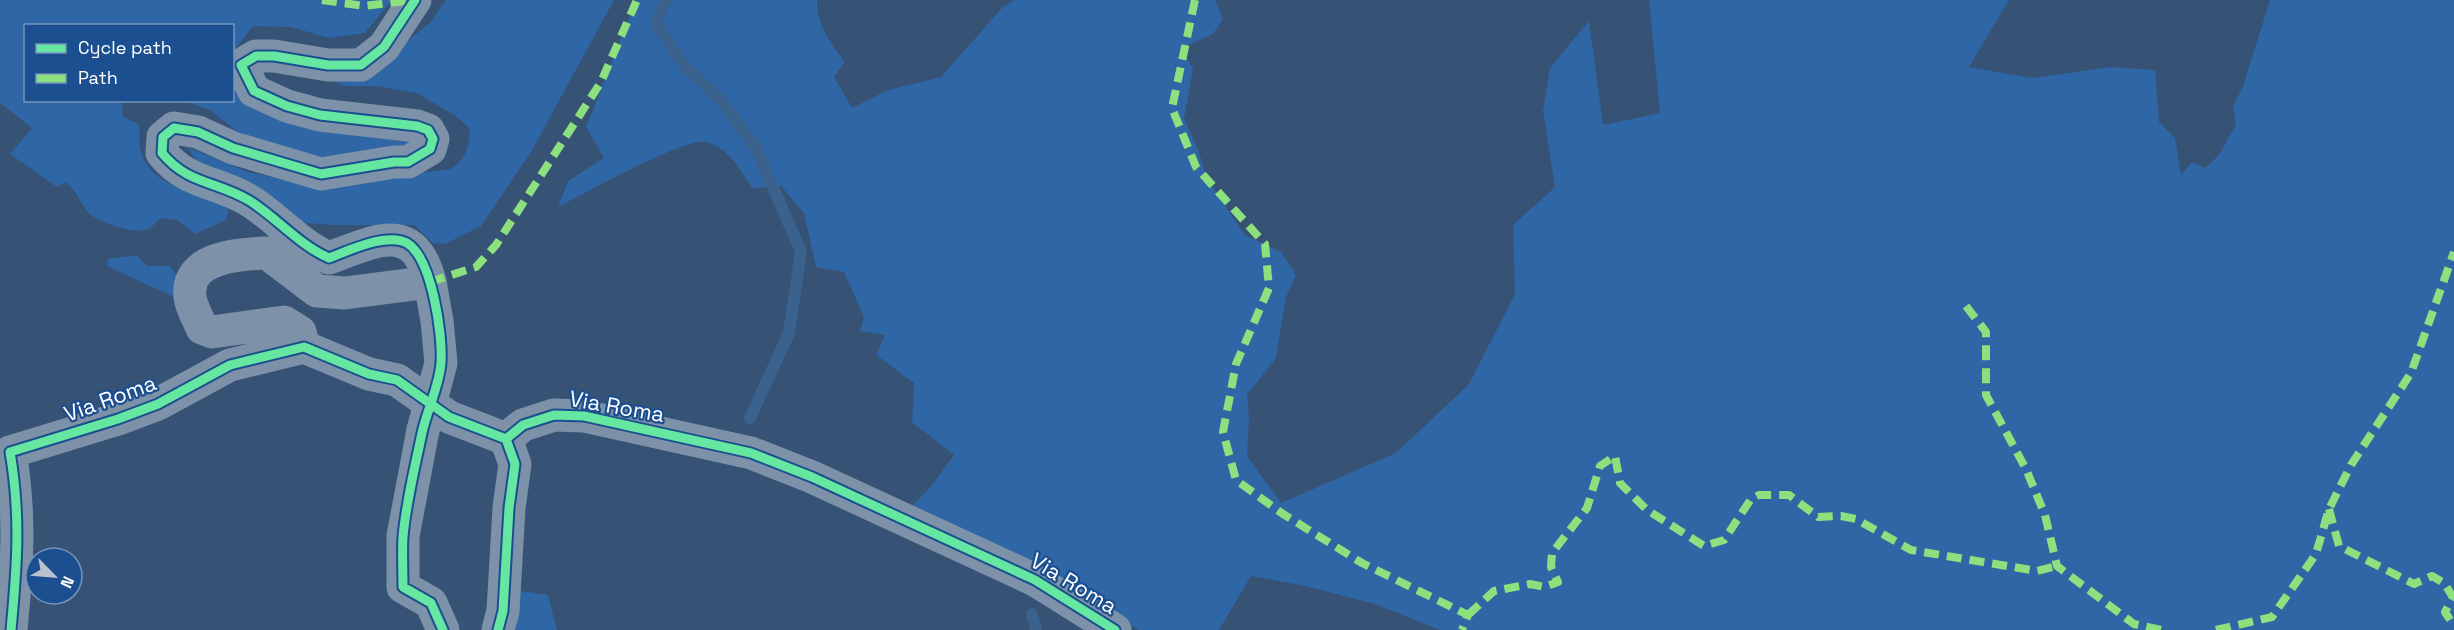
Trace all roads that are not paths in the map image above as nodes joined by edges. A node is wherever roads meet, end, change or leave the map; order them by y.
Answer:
1 (415, 0) edge
2 (430, 282) junction
3 (304, 347) junction
4 (506, 439) junction
5 (5, 446) edge
6 (501, 621) edge
7 (11, 630) edge
8 (443, 630) edge
9 (1115, 630) edge

1 - 2 street
2 - 3 street
2 - 8 street, bridge
3 - 4 street
3 - 5 street, Via Roma
4 - 6 street
4 - 9 street, Via Roma
5 - 7 street

